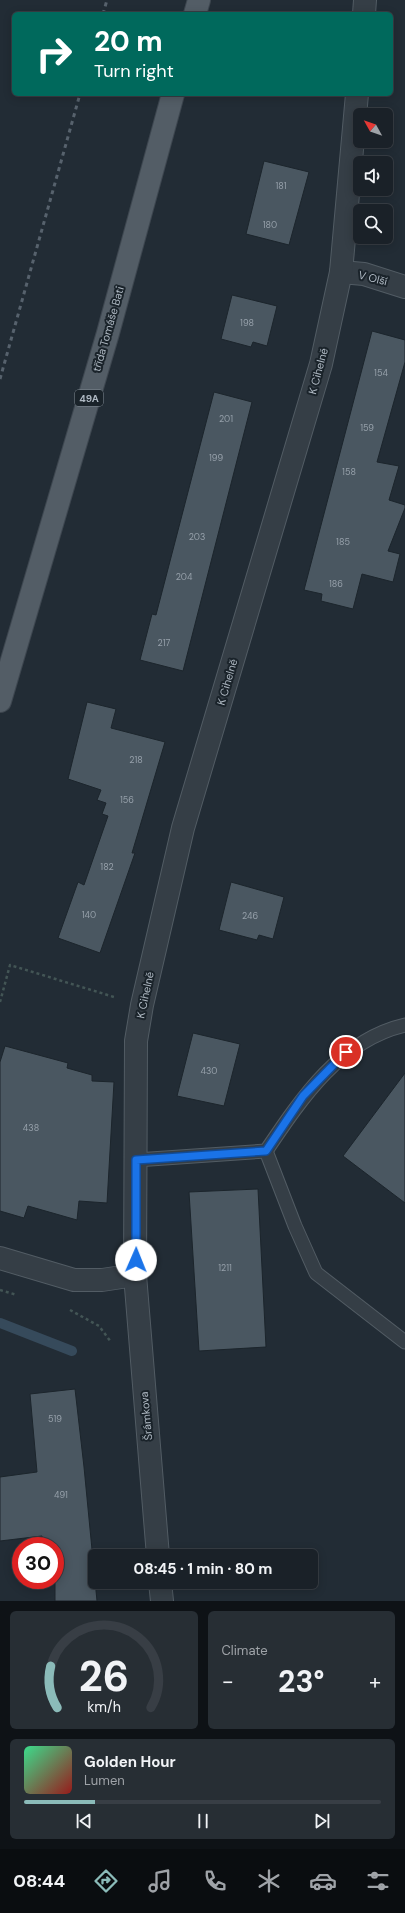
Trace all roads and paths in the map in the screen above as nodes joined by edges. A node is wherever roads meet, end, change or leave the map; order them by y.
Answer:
1 (199, 0) edge
2 (365, 0) edge
3 (196, 12) edge
4 (364, 12) edge
5 (172, 96) edge
6 (357, 96) edge
7 (341, 272) junction
8 (405, 287) edge
9 (0, 701) edge
10 (0, 1002) edge
11 (142, 1005) junction
12 (405, 1025) edge
13 (266, 1151) junction
14 (136, 1160) junction
15 (0, 1258) edge
16 (136, 1275) junction
17 (0, 1290) edge
18 (21, 1296) dead end
19 (64, 1308) dead end
20 (405, 1342) edge
21 (140, 1352) junction
22 (157, 1549) edge
23 (161, 1589) edge
24 (162, 1601) edge

1 - 3 main road
2 - 4 street
5 - 9 main road, třída Tomáše Bati / 49A
6 - 7 street, K Cihelně
7 - 8 street, V Olší
7 - 11 street, K Cihelně
10 - 11 path
11 - 14 street, K Cihelně
12 - 13 lane
13 - 14 lane
13 - 20 lane
14 - 16 street, K Cihelně
15 - 16 street
16 - 21 street, Šrámkova
17 - 18 path
19 - 21 path
21 - 22 street, Šrámkova
23 - 24 street

